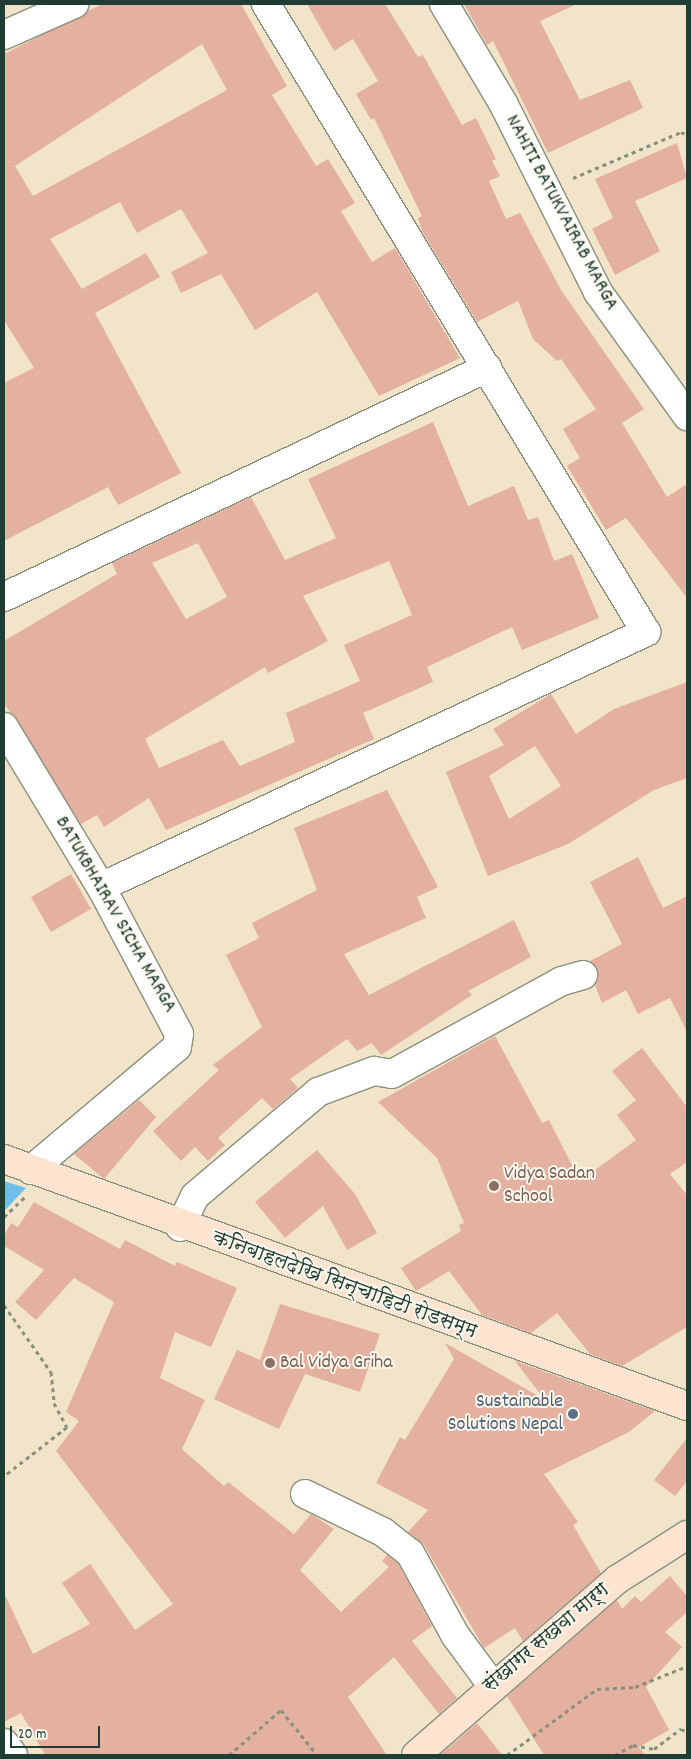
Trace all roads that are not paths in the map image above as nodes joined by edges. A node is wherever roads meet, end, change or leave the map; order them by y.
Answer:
1 (74, 4) edge
2 (266, 4) edge
3 (444, 4) edge
4 (4, 35) edge
5 (487, 368) junction
6 (687, 416) edge
7 (4, 597) edge
8 (4, 727) edge
9 (101, 887) junction
10 (583, 975) dead end
11 (4, 1159) edge
12 (31, 1170) junction
13 (180, 1227) junction
14 (687, 1406) edge
15 (305, 1494) dead end
16 (687, 1535) edge
17 (492, 1685) junction
18 (4, 1743) edge
19 (13, 1755) edge
20 (416, 1755) edge

1 - 4 street
2 - 5 street
3 - 6 street, NAHITI BATUKVAIRAB MARGA
5 - 7 street
5 - 9 street
8 - 9 street, BATUKBHAIRAV SICHA MARGA
9 - 12 street, BATUKBHAIRAV SICHA MARGA
10 - 13 street
11 - 12 street, कनिबाहलदेखि सिन्चाहिटी रोडसम्म
12 - 13 street, कनिबाहलदेखि सिन्चाहिटी रोडसम्म
13 - 14 street, कनिबाहलदेखि सिन्चाहिटी रोडसम्म
15 - 17 street
16 - 17 street, संखागर सखवा मार्ग
17 - 20 street, संखागर सखवा मार्ग
18 - 19 street

